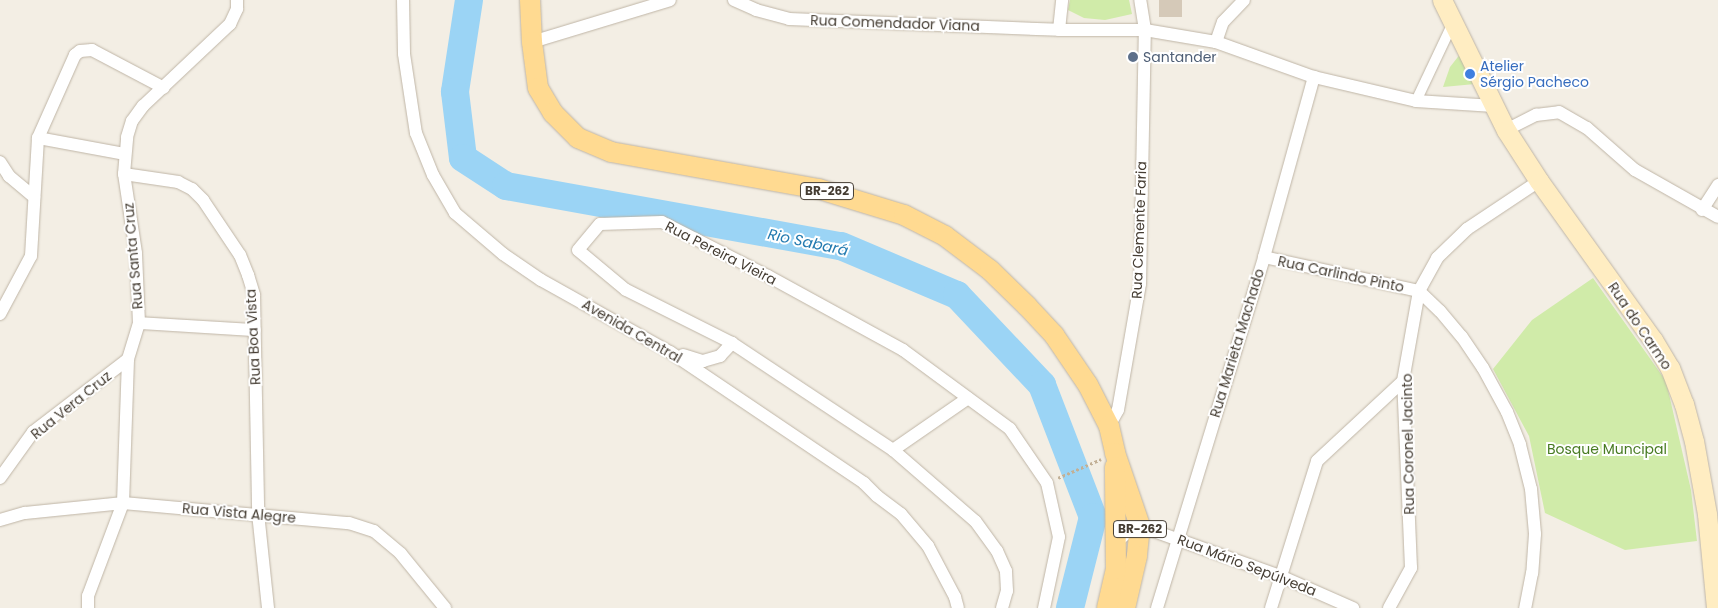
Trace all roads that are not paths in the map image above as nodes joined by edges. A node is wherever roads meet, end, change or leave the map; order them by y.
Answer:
1 (237, 0) edge
2 (403, 0) edge
3 (530, 0) edge
4 (670, 0) edge
5 (734, 0) edge
6 (1062, 0) edge
7 (1140, 0) edge
8 (1244, 0) edge
9 (1442, 0) edge
10 (1452, 25) junction
11 (1059, 30) junction
12 (1145, 30) junction
13 (532, 42) junction
14 (1216, 42) junction
15 (1314, 77) junction
16 (164, 88) junction
17 (1416, 101) junction
18 (1494, 106) junction
19 (1506, 130) junction
20 (38, 138) junction
21 (124, 154) junction
22 (0, 162) edge
23 (124, 174) junction
24 (1539, 181) junction
25 (1718, 185) edge
26 (34, 198) junction
27 (1702, 210) junction
28 (1718, 217) edge
29 (1264, 257) junction
30 (1419, 291) junction
31 (0, 314) edge
32 (139, 323) junction
33 (255, 330) junction
34 (732, 342) junction
35 (670, 352) junction
36 (128, 359) junction
37 (1404, 381) junction
38 (968, 398) junction
39 (1109, 426) junction
40 (893, 450) junction
41 (1108, 456) junction
42 (0, 478) edge
43 (123, 503) junction
44 (258, 514) junction
45 (0, 520) edge
46 (1140, 526) junction
47 (1177, 537) junction
48 (1116, 542) junction
49 (1280, 576) junction
50 (1716, 578) edge
51 (1128, 605) edge
52 (88, 608) edge
53 (268, 608) edge
54 (445, 608) edge
55 (958, 608) edge
56 (1002, 608) edge
57 (1044, 608) edge
58 (1107, 608) edge
59 (1157, 608) edge
60 (1271, 608) edge
61 (1352, 608) edge
62 (1389, 608) edge
63 (1525, 608) edge
64 (1716, 608) edge

1 - 16 street, Rua Santa Cruz
2 - 35 street, Avenida Central
3 - 13 main road, BR-262
4 - 13 street
5 - 11 street, Rua Comendador Viana
6 - 11 street
7 - 12 street, Rua Clemente Faria
8 - 14 street
9 - 10 main road, Rua do Carmo
10 - 17 street
10 - 18 main road, Rua do Carmo
11 - 12 street, Rua Comendador Viana
12 - 14 street
12 - 39 street, Rua Clemente Faria
13 - 39 main road, BR-262
14 - 15 street
15 - 17 street
15 - 29 street, Rua Marieta Machado
16 - 20 street
16 - 21 street, Rua Santa Cruz
17 - 18 street
18 - 19 main road, Rua do Carmo
19 - 24 main road, Rua do Carmo
19 - 27 street
20 - 21 street
20 - 26 street
21 - 23 street, Rua Santa Cruz
22 - 26 street
23 - 32 street, Rua Santa Cruz
23 - 33 street, Rua Boa Vista
24 - 30 street, Rua Coronel Jacinto
24 - 50 main road, Rua do Carmo
25 - 27 street
26 - 31 street
27 - 28 street
29 - 30 street, Rua Carlindo Pinto
29 - 47 street, Rua Marieta Machado
30 - 37 street, Rua Coronel Jacinto
30 - 63 street
32 - 33 street
32 - 36 street, Rua Santa Cruz
33 - 44 street, Rua Boa Vista
34 - 35 street
34 - 38 street, Rua Pereira Vieira
34 - 40 street, Rua Pereira Vieira
35 - 55 street, Avenida Central
36 - 42 street, Rua Vera Cruz
36 - 43 street, Rua Santa Cruz
37 - 49 street
37 - 62 street, Rua Coronel Jacinto
38 - 40 street
38 - 57 street, Rua Pereira Vieira
39 - 41 main road, BR-262
40 - 56 street, Rua Pereira Vieira
41 - 46 main road, BR-262
41 - 48 main road, BR-262
43 - 44 street, Rua Vista Alegre
43 - 45 street, Rua Vista Alegre
43 - 52 street, Rua Santa Cruz
44 - 53 street, Rua Boa Vista
44 - 54 street, Rua Vista Alegre
46 - 47 street, Rua Mário Sepúlveda
46 - 48 street
46 - 51 main road, BR-262
47 - 49 street, Rua Mário Sepúlveda
47 - 59 street, Rua Marieta Machado
48 - 58 main road, BR-262
49 - 60 street
49 - 61 street, Rua Mário Sepúlveda
50 - 64 main road, Rua do Carmo

